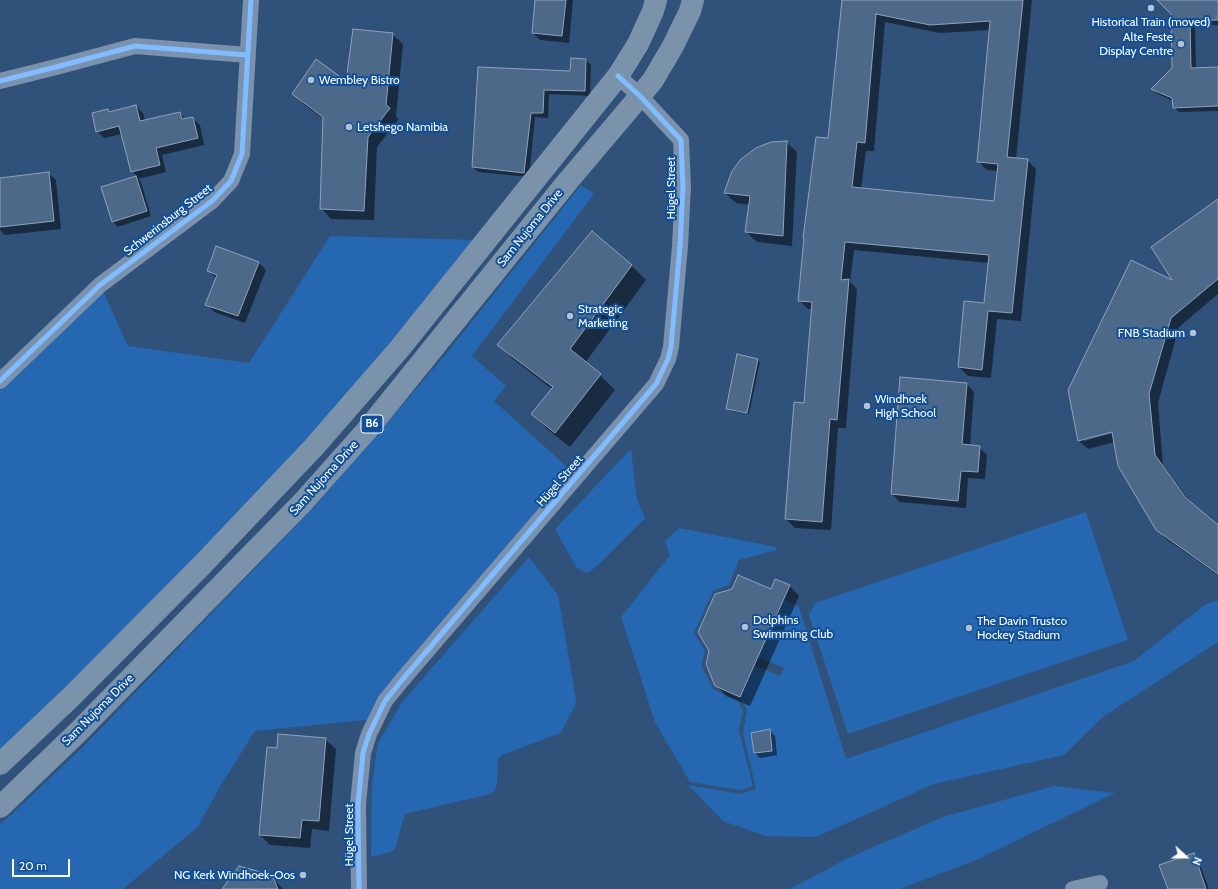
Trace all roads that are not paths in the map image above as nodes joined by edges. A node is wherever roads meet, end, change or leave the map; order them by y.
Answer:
1 (251, 0) edge
2 (656, 0) edge
3 (694, 0) edge
4 (247, 55) junction
5 (618, 76) junction
6 (0, 81) edge
7 (640, 96) junction
8 (0, 382) edge
9 (0, 764) edge
10 (0, 807) edge
11 (1100, 883) dead end
12 (359, 889) edge
13 (1073, 889) edge

1 - 4 street, Schwerinsburg Street
2 - 5 highway, B6
3 - 7 highway, Sam Nujoma Drive / B6
4 - 6 street
4 - 8 street, Schwerinsburg Street
5 - 7 street, Hügel Street
5 - 9 highway, B6
7 - 10 highway, Sam Nujoma Drive / B6
7 - 12 street, Hügel Street
11 - 13 street

